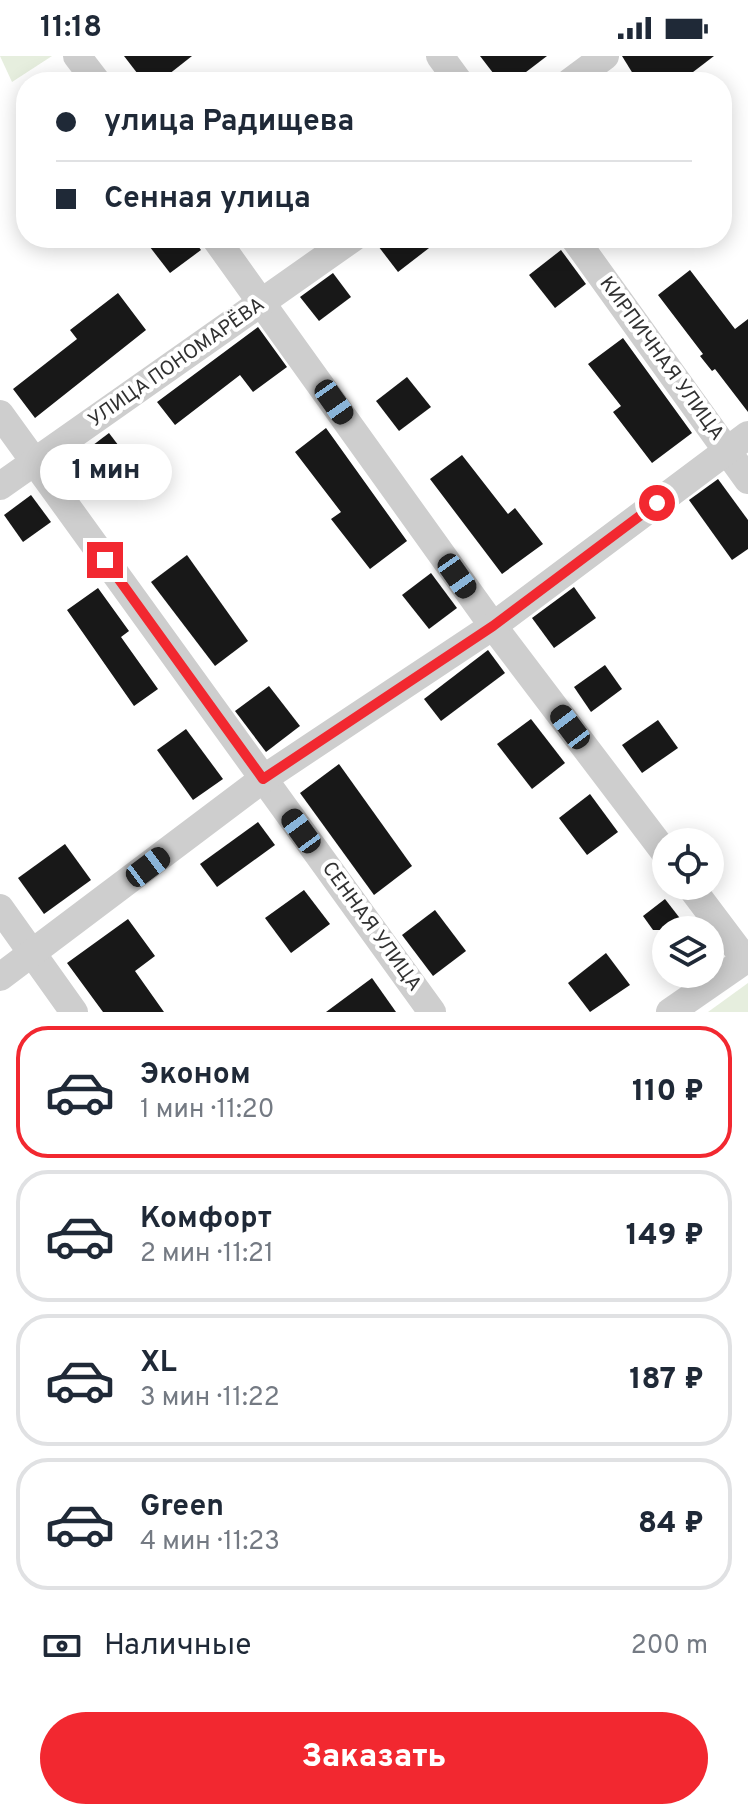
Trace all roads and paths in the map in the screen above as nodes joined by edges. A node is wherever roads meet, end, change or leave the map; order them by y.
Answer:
1 (77, 56) edge
2 (605, 56) edge
3 (89, 72) edge
4 (583, 72) edge
5 (222, 248) edge
6 (339, 248) edge
7 (582, 248) edge
8 (263, 302) junction
9 (0, 414) edge
10 (738, 442) edge
11 (34, 463) junction
12 (748, 480) edge
13 (0, 486) edge
14 (493, 626) junction
15 (263, 779) junction
16 (652, 836) edge
17 (701, 900) edge
18 (0, 908) edge
19 (32, 954) junction
20 (747, 958) edge
21 (0, 977) edge
22 (74, 1012) edge
23 (432, 1012) edge
24 (670, 1012) edge

1 - 3 street
2 - 4 street
5 - 8 street
6 - 8 street, УЛИЦА ПОНОМАРЁВА
7 - 10 street, КИРПИЧНАЯ УЛИЦА
8 - 11 street, УЛИЦА ПОНОМАРЁВА
8 - 14 street
9 - 11 street, СЕННАЯ УЛИЦА
10 - 12 street, КИРПИЧНАЯ УЛИЦА
10 - 14 street
11 - 13 street, УЛИЦА ПОНОМАРЁВА
11 - 15 street, СЕННАЯ УЛИЦА
14 - 15 street
14 - 16 street
15 - 19 street
15 - 23 street, СЕННАЯ УЛИЦА
17 - 20 street
18 - 19 street
19 - 21 street
19 - 22 street
20 - 24 street

